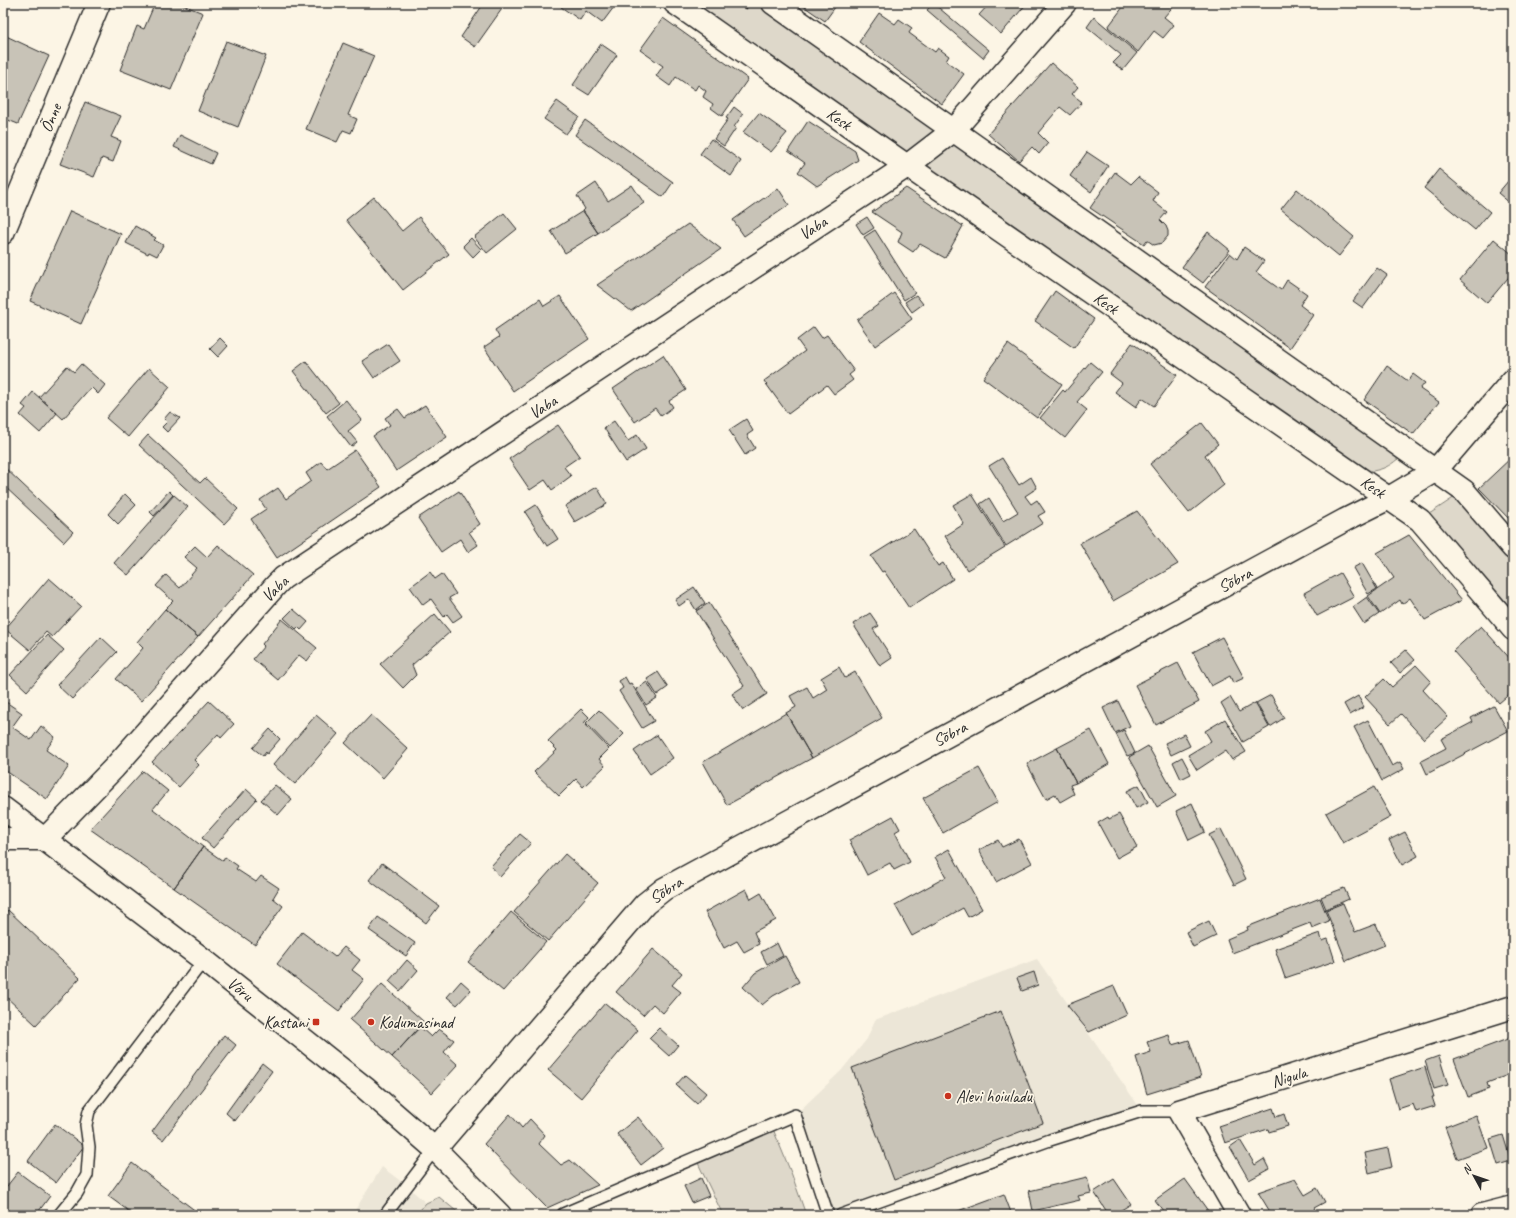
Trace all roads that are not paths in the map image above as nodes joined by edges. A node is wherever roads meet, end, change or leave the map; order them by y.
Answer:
1 (100, 3) edge
2 (675, 3) edge
3 (773, 3) edge
4 (1065, 3) edge
5 (954, 130) junction
6 (907, 166) junction
7 (3, 233) edge
8 (1513, 380) edge
9 (1436, 470) junction
10 (1389, 498) junction
11 (1513, 548) edge
12 (1513, 629) edge
13 (3, 808) edge
14 (3, 839) edge
15 (45, 839) junction
16 (204, 960) junction
17 (1513, 1007) edge
18 (1179, 1111) junction
19 (436, 1149) junction
20 (1513, 1207) edge
21 (563, 1214) edge
22 (59, 1215) edge
23 (385, 1215) edge
24 (500, 1215) edge
25 (828, 1215) edge
26 (841, 1215) edge
27 (1239, 1215) edge
28 (1482, 1215) edge

1 - 7 street, Õnne
2 - 6 street, Kesk
3 - 5 street
4 - 5 street, Vaba
5 - 6 street, Vaba
5 - 9 street
6 - 10 street, Kesk
6 - 15 street, Vaba
8 - 9 street, Sõbra
9 - 10 street, Sõbra
9 - 11 street
10 - 12 street, Kesk
10 - 19 street, Sõbra
13 - 15 street, Võru
14 - 15 street
15 - 16 street, Võru
16 - 19 street, Võru
16 - 22 lane
17 - 18 street, Nigula
18 - 26 lane
18 - 27 street
19 - 23 lane
19 - 24 street, Võru
20 - 28 street
21 - 25 lane

